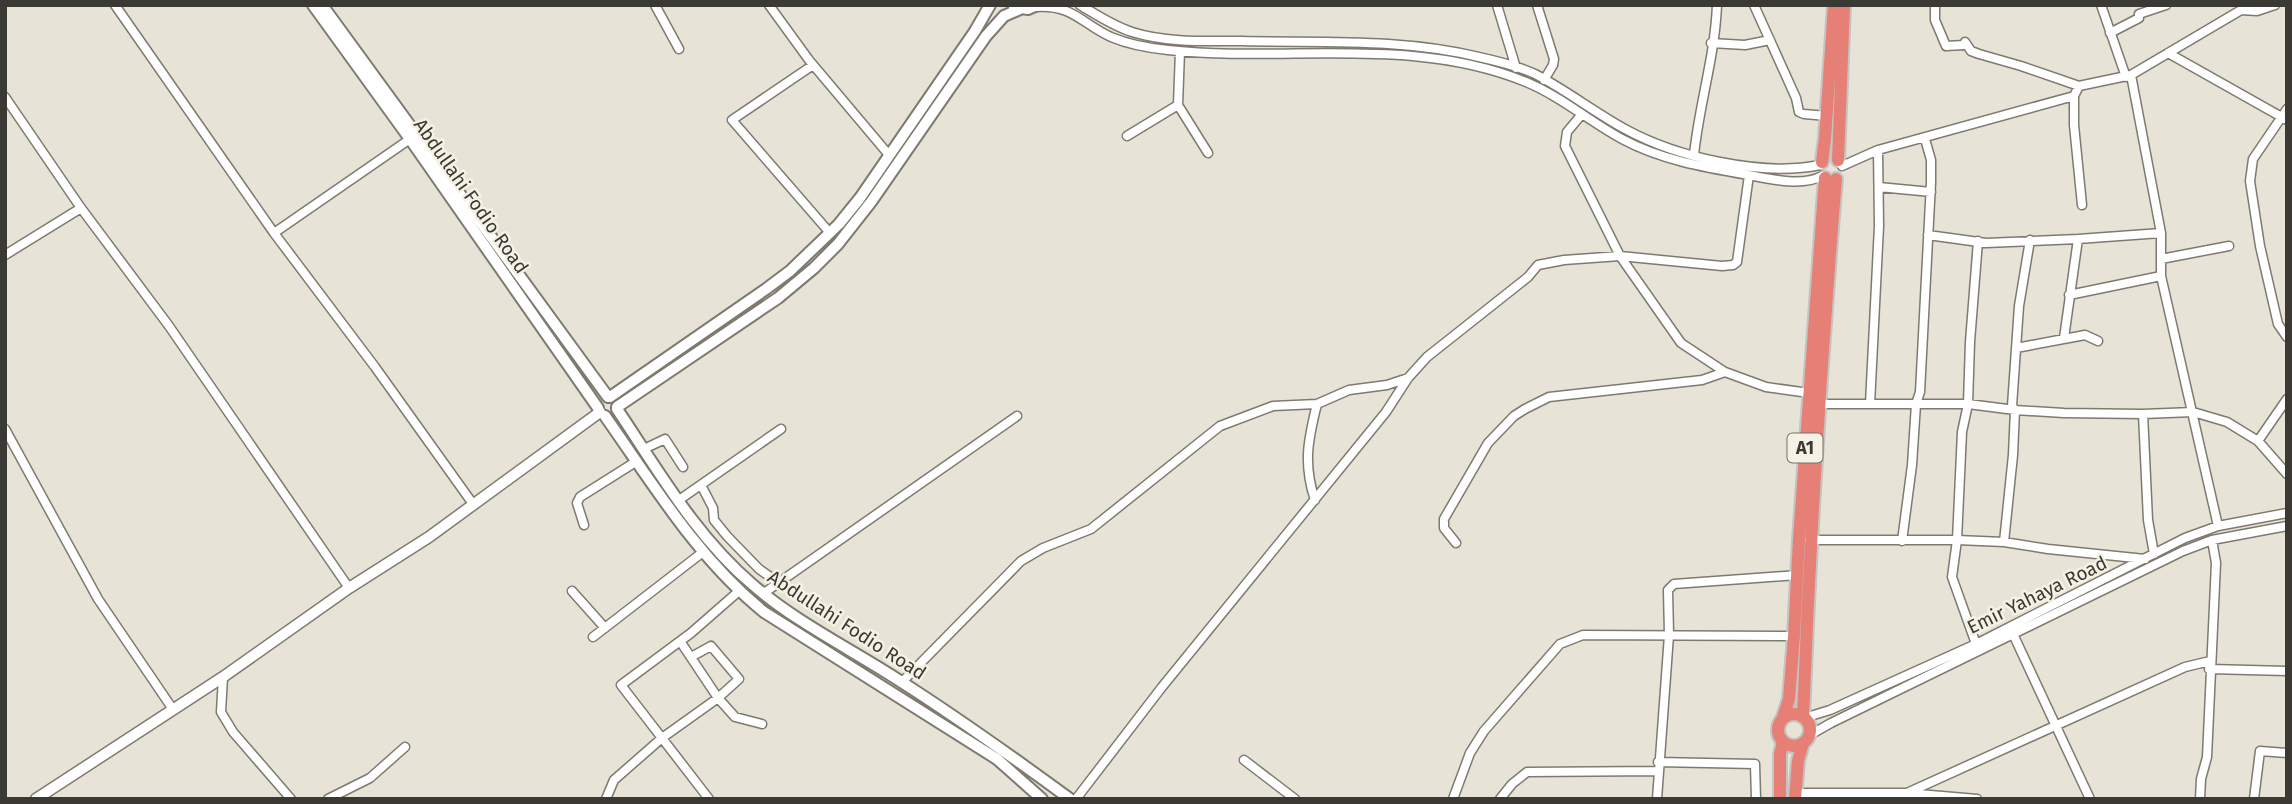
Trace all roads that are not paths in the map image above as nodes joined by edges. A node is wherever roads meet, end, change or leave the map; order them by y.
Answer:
1 (115, 5) edge
2 (313, 5) edge
3 (322, 5) edge
4 (655, 5) edge
5 (769, 5) edge
6 (990, 5) edge
7 (1008, 5) edge
8 (1080, 5) edge
9 (1497, 5) edge
10 (1537, 5) edge
11 (1717, 5) edge
12 (1755, 5) edge
13 (1833, 5) edge
14 (1844, 5) edge
15 (1935, 5) edge
16 (2101, 5) edge
17 (2166, 5) edge
18 (2275, 5) edge
19 (1036, 6) edge
20 (2243, 8) edge
21 (1020, 9) junction
22 (2110, 33) junction
23 (1770, 40) junction
24 (1711, 43) junction
25 (679, 49) dead end
26 (1180, 51) junction
27 (2168, 53) junction
28 (813, 65) junction
29 (1516, 68) junction
30 (2128, 76) junction
31 (1544, 80) junction
32 (2079, 86) junction
33 (2074, 96) junction
34 (5, 97) edge
35 (1178, 105) junction
36 (1581, 114) junction
37 (2285, 115) edge
38 (1827, 116) junction
39 (1128, 136) dead end
40 (410, 139) junction
41 (1926, 139) junction
42 (1878, 150) junction
43 (1208, 153) dead end
44 (889, 155) junction
45 (1694, 155) junction
46 (1840, 163) junction
47 (1825, 172) junction
48 (1749, 175) junction
49 (1879, 187) junction
50 (1931, 192) junction
51 (2082, 205) dead end
52 (81, 208) junction
53 (274, 233) junction
54 (830, 233) junction
55 (2161, 233) junction
56 (1928, 235) junction
57 (2078, 239) junction
58 (2030, 240) junction
59 (1978, 241) junction
60 (2228, 246) dead end
61 (5, 255) edge
62 (1620, 256) junction
63 (2161, 259) junction
64 (2164, 279) junction
65 (2069, 295) junction
66 (2287, 337) edge
67 (2064, 338) junction
68 (2098, 341) dead end
69 (2016, 348) junction
70 (1725, 372) junction
71 (1408, 378) junction
72 (1809, 393) junction
73 (2287, 399) edge
74 (613, 402) junction
75 (1317, 404) junction
76 (1818, 404) junction
77 (1870, 404) junction
78 (1916, 404) junction
79 (1968, 404) junction
80 (2015, 410) junction
81 (601, 412) junction
82 (2193, 412) junction
83 (2143, 415) junction
84 (1017, 416) dead end
85 (5, 429) edge
86 (781, 429) dead end
87 (2258, 441) junction
88 (644, 449) junction
89 (2204, 453) dead end
90 (637, 461) junction
91 (683, 467) dead end
92 (2287, 474) edge
93 (701, 485) junction
94 (679, 500) junction
95 (1315, 500) junction
96 (472, 504) junction
97 (2287, 513) edge
98 (584, 526) dead end
99 (2218, 526) junction
100 (2287, 526) edge
101 (1809, 540) junction
102 (1957, 540) junction
103 (2213, 540) junction
104 (1902, 541) junction
105 (2004, 542) junction
106 (1456, 543) dead end
107 (703, 552) junction
108 (2154, 554) junction
109 (2145, 559) junction
110 (1797, 575) junction
111 (779, 583) junction
112 (349, 588) junction
113 (572, 591) dead end
114 (739, 591) junction
115 (764, 593) junction
116 (605, 628) junction
117 (2013, 634) junction
118 (1669, 635) junction
119 (1794, 636) junction
120 (593, 637) dead end
121 (680, 641) junction
122 (1976, 644) junction
123 (691, 657) junction
124 (2210, 665) junction
125 (2287, 671) edge
126 (223, 677) junction
127 (902, 681) junction
128 (718, 698) junction
129 (172, 708) junction
130 (1783, 717) junction
131 (1804, 717) junction
132 (762, 724) dead end
133 (2055, 725) junction
134 (662, 738) junction
135 (1806, 740) junction
136 (1783, 742) junction
137 (405, 747) dead end
138 (2287, 753) edge
139 (1244, 760) dead end
140 (1658, 766) junction
141 (1907, 793) junction
142 (1795, 796) edge
143 (36, 799) edge
144 (291, 799) edge
145 (328, 799) edge
146 (606, 799) edge
147 (709, 799) edge
148 (1042, 799) edge
149 (1070, 799) edge
150 (1076, 799) edge
151 (1295, 799) edge
152 (1453, 799) edge
153 (1500, 799) edge
154 (1657, 799) edge
155 (1755, 799) edge
156 (1780, 799) edge
157 (1977, 799) edge
158 (2090, 799) edge
159 (2200, 799) edge
160 (2254, 799) edge

1 - 53 street
2 - 40 main road, Abdullahi Fodio Road
3 - 74 main road, Abdullahi Fodio Road
4 - 25 street
5 - 28 street
6 - 44 main road
7 - 21 main road
8 - 29 street
9 - 29 street
10 - 31 street
11 - 24 street
12 - 23 street
13 - 38 highway, A1
14 - 46 highway
15 - 32 street
16 - 22 street
17 - 22 street
18 - 20 street
19 - 21 main road
19 - 26 street
20 - 27 street
21 - 74 main road
22 - 30 street
23 - 24 street
23 - 38 street
24 - 45 street
26 - 35 street
26 - 36 street
27 - 30 street
27 - 37 street
28 - 44 street
28 - 54 street
29 - 31 street
30 - 32 street
30 - 55 street
31 - 45 street
32 - 33 street
33 - 41 street
33 - 51 street
34 - 52 street
35 - 39 street
35 - 43 street
36 - 48 street
36 - 62 street
37 - 66 street
38 - 47 highway, A1
40 - 53 street
40 - 81 main road, Abdullahi Fodio Road
41 - 42 street
41 - 50 street
42 - 46 street
42 - 49 street
44 - 54 main road
45 - 47 street
46 - 47 highway
46 - 47 highway
47 - 48 street
47 - 72 highway, A1
47 - 76 highway, A1
48 - 62 street
49 - 50 street
49 - 77 street
50 - 56 street
52 - 61 street
52 - 112 street
53 - 96 street
54 - 74 main road
55 - 57 street
55 - 63 street
56 - 59 street
56 - 78 street
57 - 58 street
57 - 65 street
58 - 59 street
58 - 69 street
59 - 79 street
60 - 63 street
62 - 70 street
62 - 71 street
63 - 64 street
64 - 65 street
64 - 82 street
64 - 89 street
65 - 67 street
67 - 68 street
67 - 69 street
69 - 80 street
70 - 72 street
70 - 106 street
71 - 75 street
71 - 95 street
72 - 110 highway, A1
73 - 87 street
74 - 81 main road
74 - 81 main road
74 - 88 main road, Abdullahi Fodio Road
75 - 95 street
75 - 127 street
76 - 77 street
76 - 101 highway, A1
77 - 78 street
78 - 79 street
78 - 104 street
79 - 80 street
79 - 102 street
80 - 83 street
80 - 105 street
81 - 90 main road, Abdullahi Fodio Road
81 - 96 street
82 - 83 street
82 - 87 street
82 - 99 street
83 - 108 street
84 - 111 street
85 - 129 street
86 - 93 street
87 - 92 street
88 - 91 street
88 - 94 main road, Abdullahi Fodio Road
90 - 98 street
90 - 107 main road, Abdullahi Fodio Road
93 - 94 street
93 - 111 street
94 - 115 main road, Abdullahi Fodio Road
95 - 150 street
96 - 112 street
97 - 99 street, Emir Yahaya Road
99 - 108 street, Emir Yahaya Road
100 - 103 street, Emir Yahaya Road
101 - 104 street
101 - 131 highway, A1
102 - 104 street
102 - 105 street
102 - 122 street
103 - 117 street, Emir Yahaya Road
103 - 124 street
105 - 109 street
107 - 114 main road, Abdullahi Fodio Road
107 - 116 street
108 - 109 street, Emir Yahaya Road
109 - 122 street, Emir Yahaya Road
110 - 118 street
110 - 119 highway, A1
111 - 115 street
112 - 126 street
113 - 116 street
114 - 121 street
114 - 148 main road, Abdullahi Fodio Road
115 - 127 main road, Abdullahi Fodio Road
116 - 120 street
117 - 133 street
117 - 135 street, Emir Yahaya Road
118 - 119 street
118 - 140 street
118 - 152 street
119 - 130 highway, A1
121 - 123 street
121 - 134 street
122 - 131 street, Emir Yahaya Road
123 - 128 street
123 - 128 street
124 - 125 street
124 - 133 street
124 - 159 street
126 - 129 street
126 - 144 street
127 - 149 main road, Abdullahi Fodio Road
128 - 132 street
128 - 134 street
129 - 143 street
130 - 131 highway
130 - 136 highway
131 - 135 highway
133 - 141 street
133 - 158 street
134 - 146 street
134 - 147 street
135 - 136 highway
135 - 142 highway
136 - 156 highway
137 - 145 street
138 - 160 street
139 - 151 street
140 - 153 street
140 - 154 street
140 - 155 street
141 - 142 street
141 - 157 street

